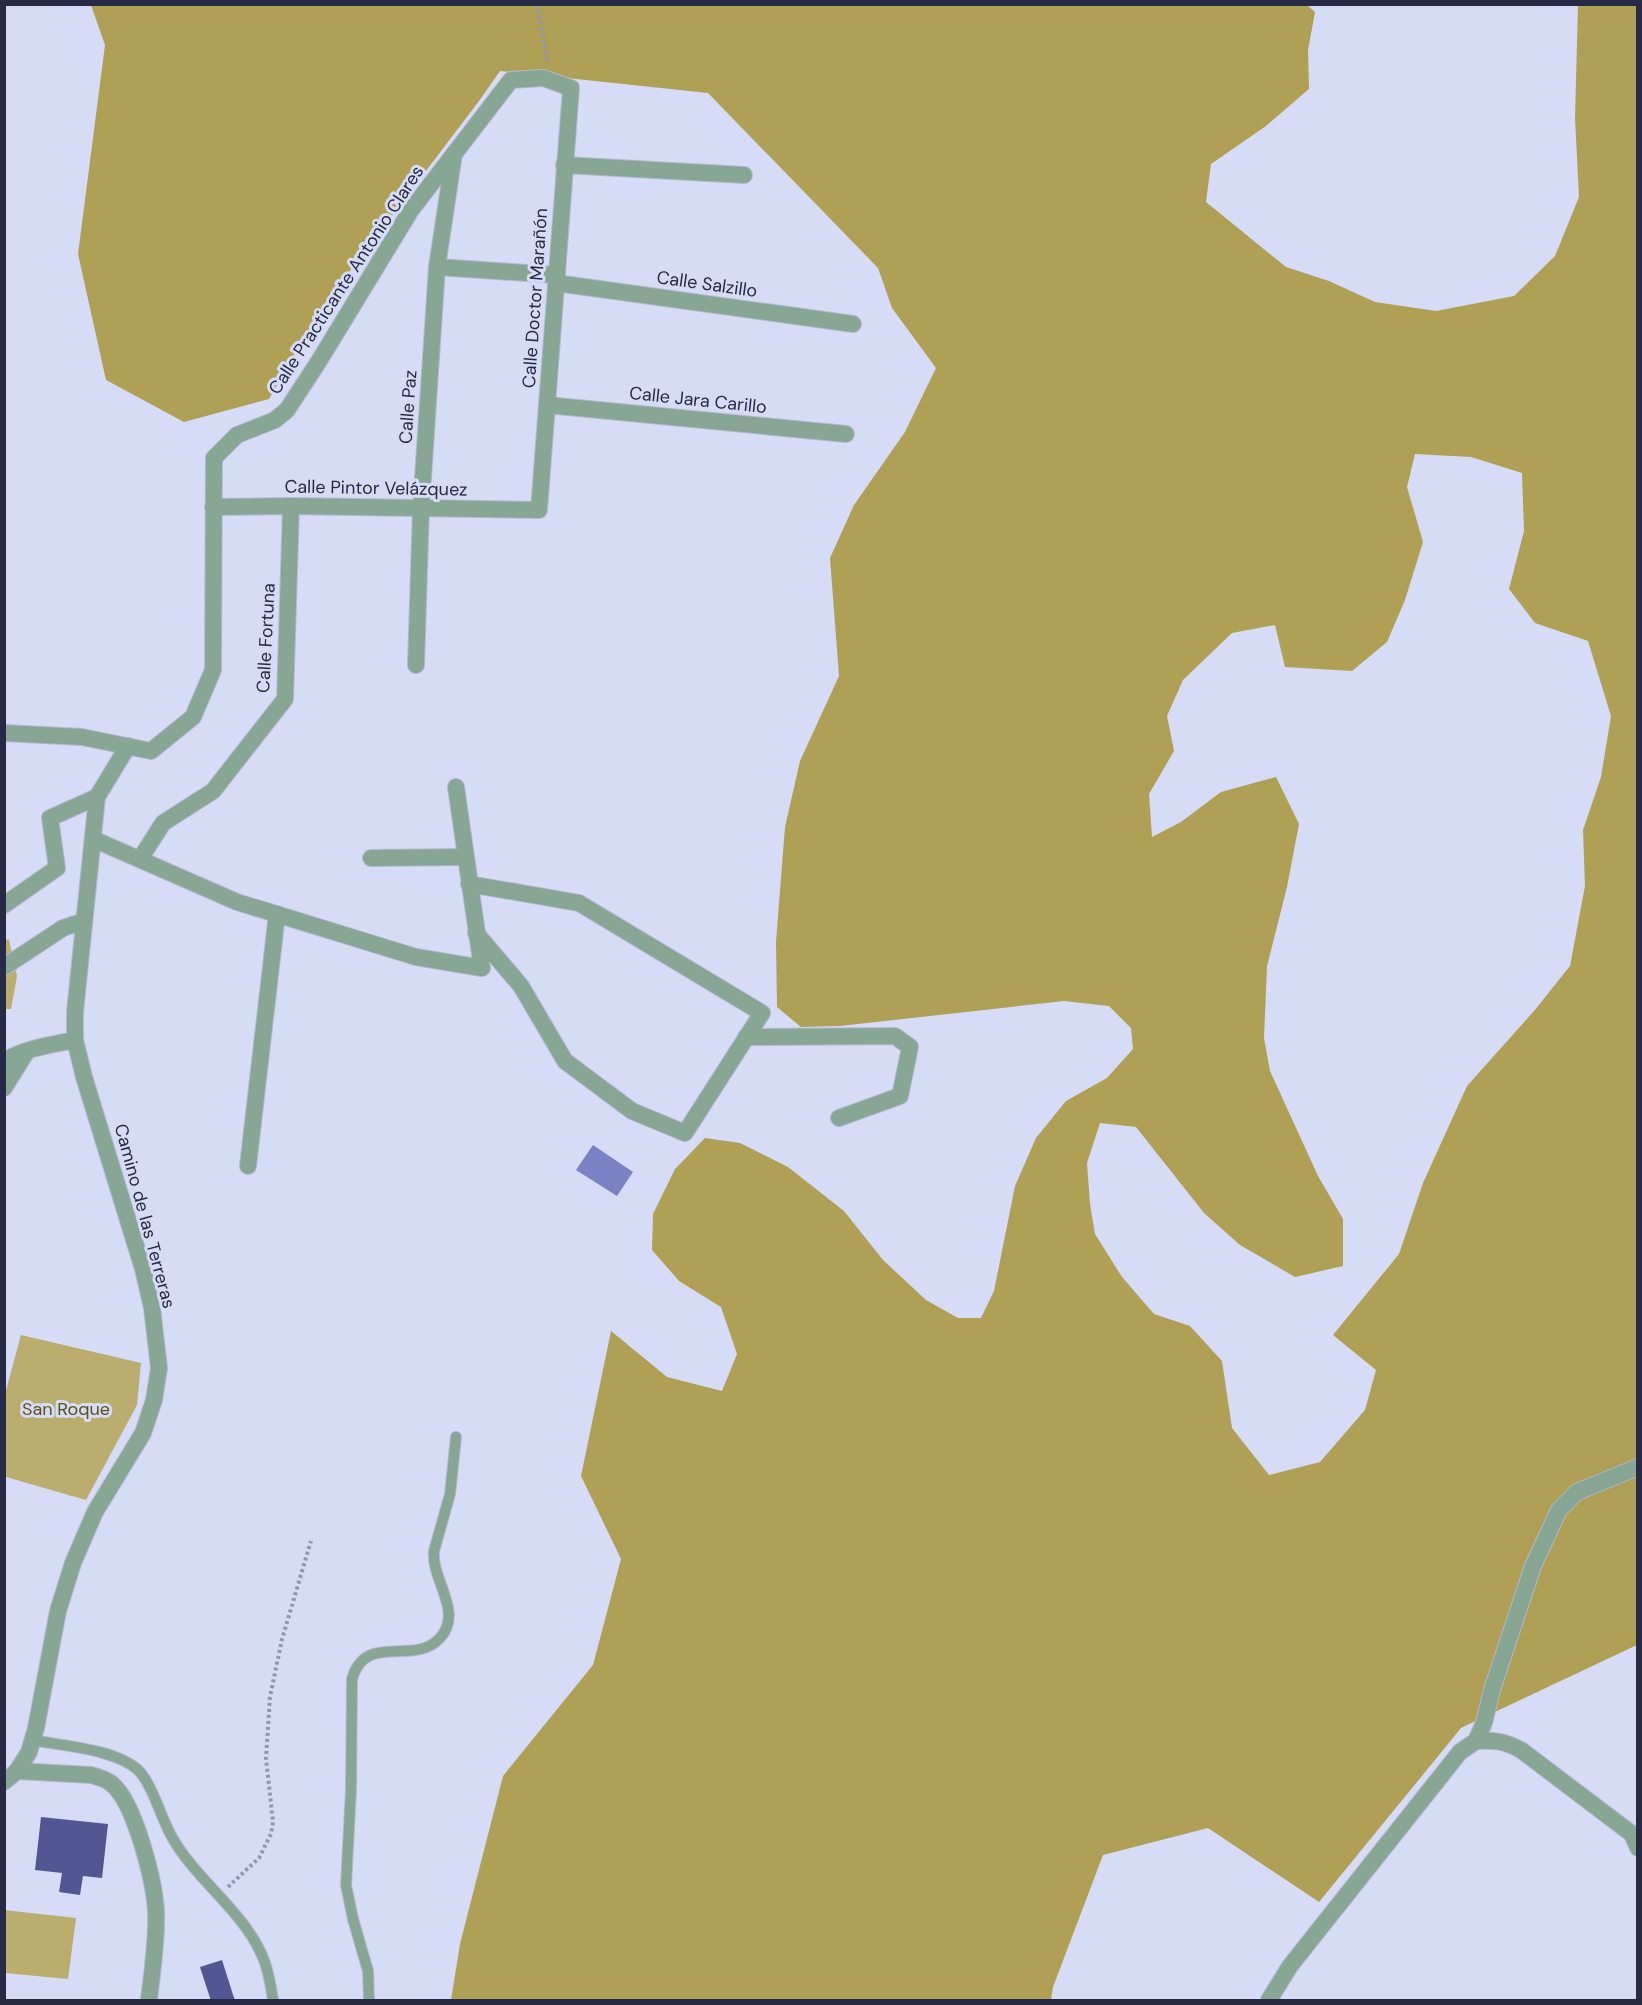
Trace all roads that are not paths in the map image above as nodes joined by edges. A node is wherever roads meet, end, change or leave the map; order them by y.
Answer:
1 (571, 88) joint
2 (454, 153) junction
3 (564, 165) junction
4 (744, 175) dead end
5 (437, 267) junction
6 (556, 279) junction
7 (853, 324) dead end
8 (547, 405) junction
9 (846, 434) dead end
10 (291, 506) junction
11 (213, 507) junction
12 (421, 508) junction
13 (539, 510) joint
14 (416, 665) dead end
15 (4, 733) edge
16 (128, 746) junction
17 (456, 787) dead end
18 (97, 797) junction
19 (93, 838) junction
20 (466, 857) junction
21 (370, 858) dead end
22 (140, 859) junction
23 (470, 884) junction
24 (4, 905) edge
25 (277, 914) junction
26 (84, 921) junction
27 (476, 933) junction
28 (4, 967) edge
29 (746, 1037) junction
30 (75, 1040) junction
31 (27, 1051) junction
32 (4, 1061) edge
33 (4, 1088) edge
34 (839, 1118) dead end
35 (248, 1166) dead end
36 (456, 1437) dead end
37 (1638, 1467) edge
38 (33, 1740) junction
39 (1476, 1741) junction
40 (17, 1770) junction
41 (4, 1782) edge
42 (1638, 1848) edge
43 (149, 2001) edge
44 (273, 2001) edge
45 (369, 2001) edge
46 (1269, 2001) edge

1 - 2 street, Calle Practicante Antonio Clares
1 - 3 street, Calle Doctor Marañón
2 - 5 street, Calle Paz
2 - 11 street, Calle Practicante Antonio Clares
3 - 4 street
3 - 6 street, Calle Doctor Marañón
5 - 6 street, Calle Salzillo
5 - 12 street, Calle Paz
6 - 7 street, Calle Salzillo
6 - 8 street, Calle Doctor Marañón
8 - 9 street, Calle Jara Carillo
8 - 13 street, Calle Doctor Marañón
10 - 11 street, Calle Pintor Velázquez
10 - 12 street, Calle Pintor Velázquez
10 - 22 street, Calle Fortuna
11 - 16 street, Calle Practicante Antonio Clares
12 - 13 street, Calle Pintor Velázquez
12 - 14 street, Calle Paz
15 - 16 street
16 - 18 street, Camino de las Terreras
17 - 20 street
18 - 19 street, Camino de las Terreras
18 - 24 street
19 - 22 street
19 - 26 street, Camino de las Terreras
20 - 21 street
20 - 23 street
22 - 25 street
23 - 27 street
23 - 29 street
25 - 27 street
25 - 35 street
26 - 28 street
26 - 30 street, Camino de las Terreras
27 - 29 street
29 - 34 street
30 - 31 street
30 - 38 street, Camino de las Terreras
31 - 32 street
31 - 33 street
36 - 45 lane
37 - 39 street
38 - 40 street, Camino de las Terreras
38 - 44 lane
39 - 42 street
39 - 46 street
40 - 41 street, Camino de las Terreras
40 - 43 street

